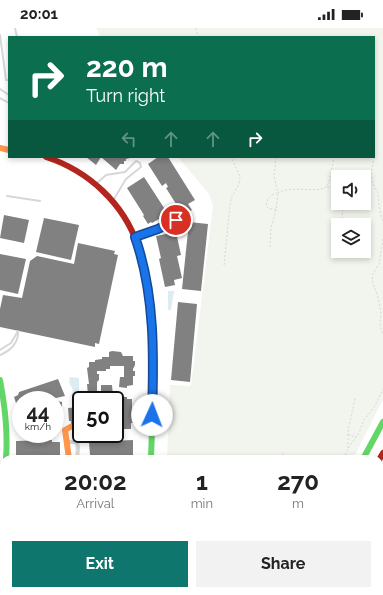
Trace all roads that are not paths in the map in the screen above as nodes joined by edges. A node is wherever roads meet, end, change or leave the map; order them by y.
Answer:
1 (0, 35) edge
2 (5, 74) joint
3 (8, 80) edge
4 (50, 158) edge
5 (96, 184) junction
6 (7, 196) dead end
7 (113, 200) junction
8 (40, 201) dead end
9 (176, 220) dead end
10 (135, 237) junction
11 (0, 350) edge
12 (0, 355) edge
13 (0, 384) edge
14 (383, 422) edge
15 (72, 426) edge
16 (67, 441) junction
17 (72, 442) edge
18 (77, 443) edge
19 (6, 455) edge
20 (69, 455) edge
21 (77, 455) edge
22 (151, 455) edge
23 (366, 455) edge

1 - 2 lane
2 - 3 lane
4 - 5 main road
5 - 7 main road
5 - 7 lane
6 - 8 lane
7 - 10 main road
9 - 10 lane
10 - 22 main road
11 - 12 lane
13 - 19 main road
14 - 23 main road
15 - 16 main road
16 - 17 street
16 - 20 main road
18 - 21 street

